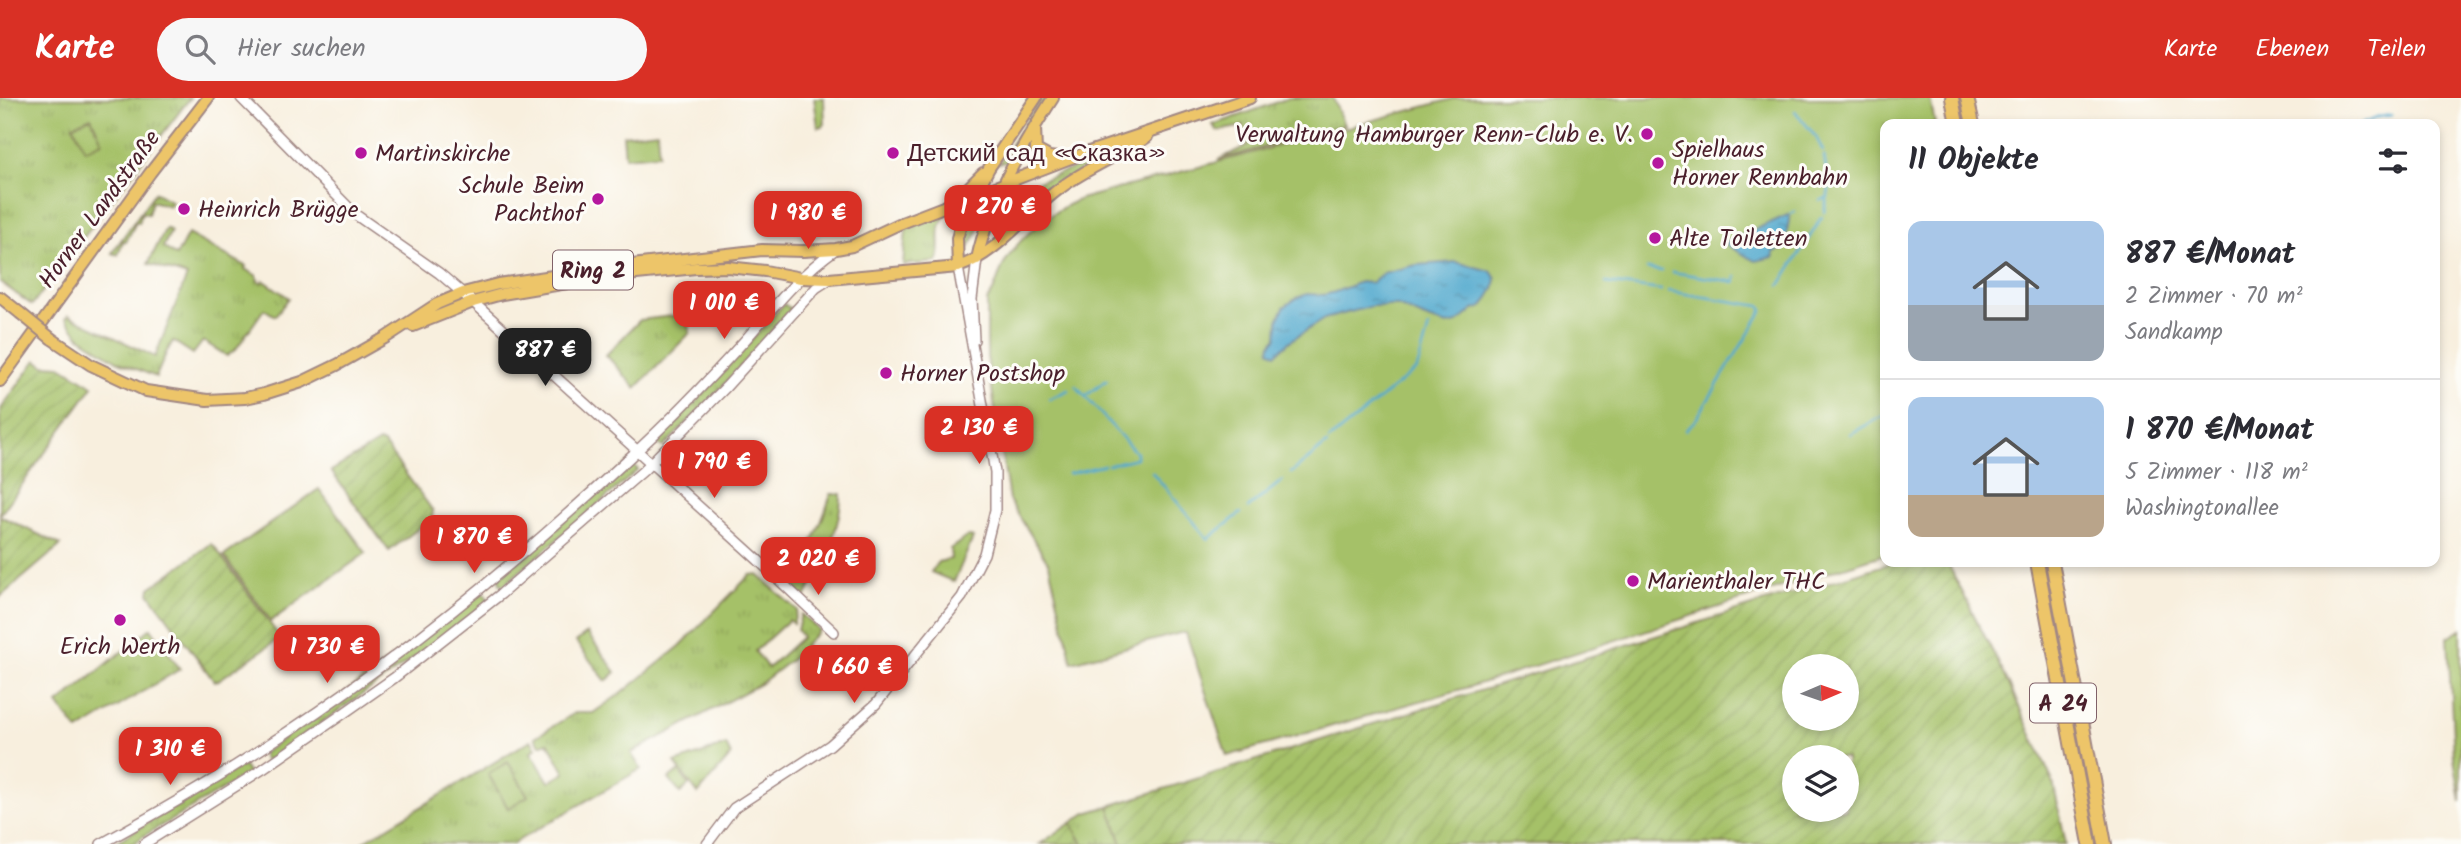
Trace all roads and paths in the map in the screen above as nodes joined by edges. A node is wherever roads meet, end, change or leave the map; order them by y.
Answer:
1 (208, 98) edge
2 (241, 98) edge
3 (1036, 98) edge
4 (1053, 98) edge
5 (1250, 98) edge
6 (1952, 98) edge
7 (1967, 98) edge
8 (1956, 119) edge
9 (1972, 119) edge
10 (1035, 125) junction
11 (1158, 131) junction
12 (1068, 159) junction
13 (989, 168) junction
14 (1004, 184) junction
15 (974, 195) junction
16 (956, 201) junction
17 (990, 222) junction
18 (836, 249) junction
19 (978, 259) junction
20 (958, 267) junction
21 (801, 278) junction
22 (829, 279) junction
23 (463, 293) junction
24 (0, 297) edge
25 (474, 302) junction
26 (385, 338) junction
27 (974, 346) junction
28 (0, 381) edge
29 (638, 450) junction
30 (651, 463) junction
31 (2038, 567) edge
32 (2053, 567) edge
33 (834, 632) dead end
34 (101, 844) edge
35 (144, 844) edge
36 (707, 844) edge
37 (2090, 844) edge
38 (2105, 844) edge

1 - 28 main road, Horner Landstraße
2 - 23 street
3 - 13 main road
4 - 10 main road
5 - 11 main road
6 - 8 highway
7 - 9 highway
10 - 12 main road
10 - 14 main road
11 - 12 main road
11 - 19 main road
12 - 14 main road
13 - 15 main road
13 - 16 main road
14 - 15 main road
14 - 17 main road
15 - 16 main road
15 - 17 main road
15 - 20 main road
16 - 18 main road, Ring 2
17 - 19 main road
18 - 21 street
18 - 23 main road, Ring 2
19 - 20 main road
19 - 27 street
20 - 22 main road
20 - 27 street
21 - 22 main road
21 - 25 main road, Ring 2
21 - 29 street
22 - 30 street
23 - 25 street
23 - 26 main road, Ring 2
24 - 26 main road, bridge
25 - 26 main road, Ring 2
25 - 29 street
27 - 36 street
29 - 30 street
29 - 34 street
30 - 33 street
30 - 35 street
31 - 37 highway, A 24
32 - 38 highway, A 24

